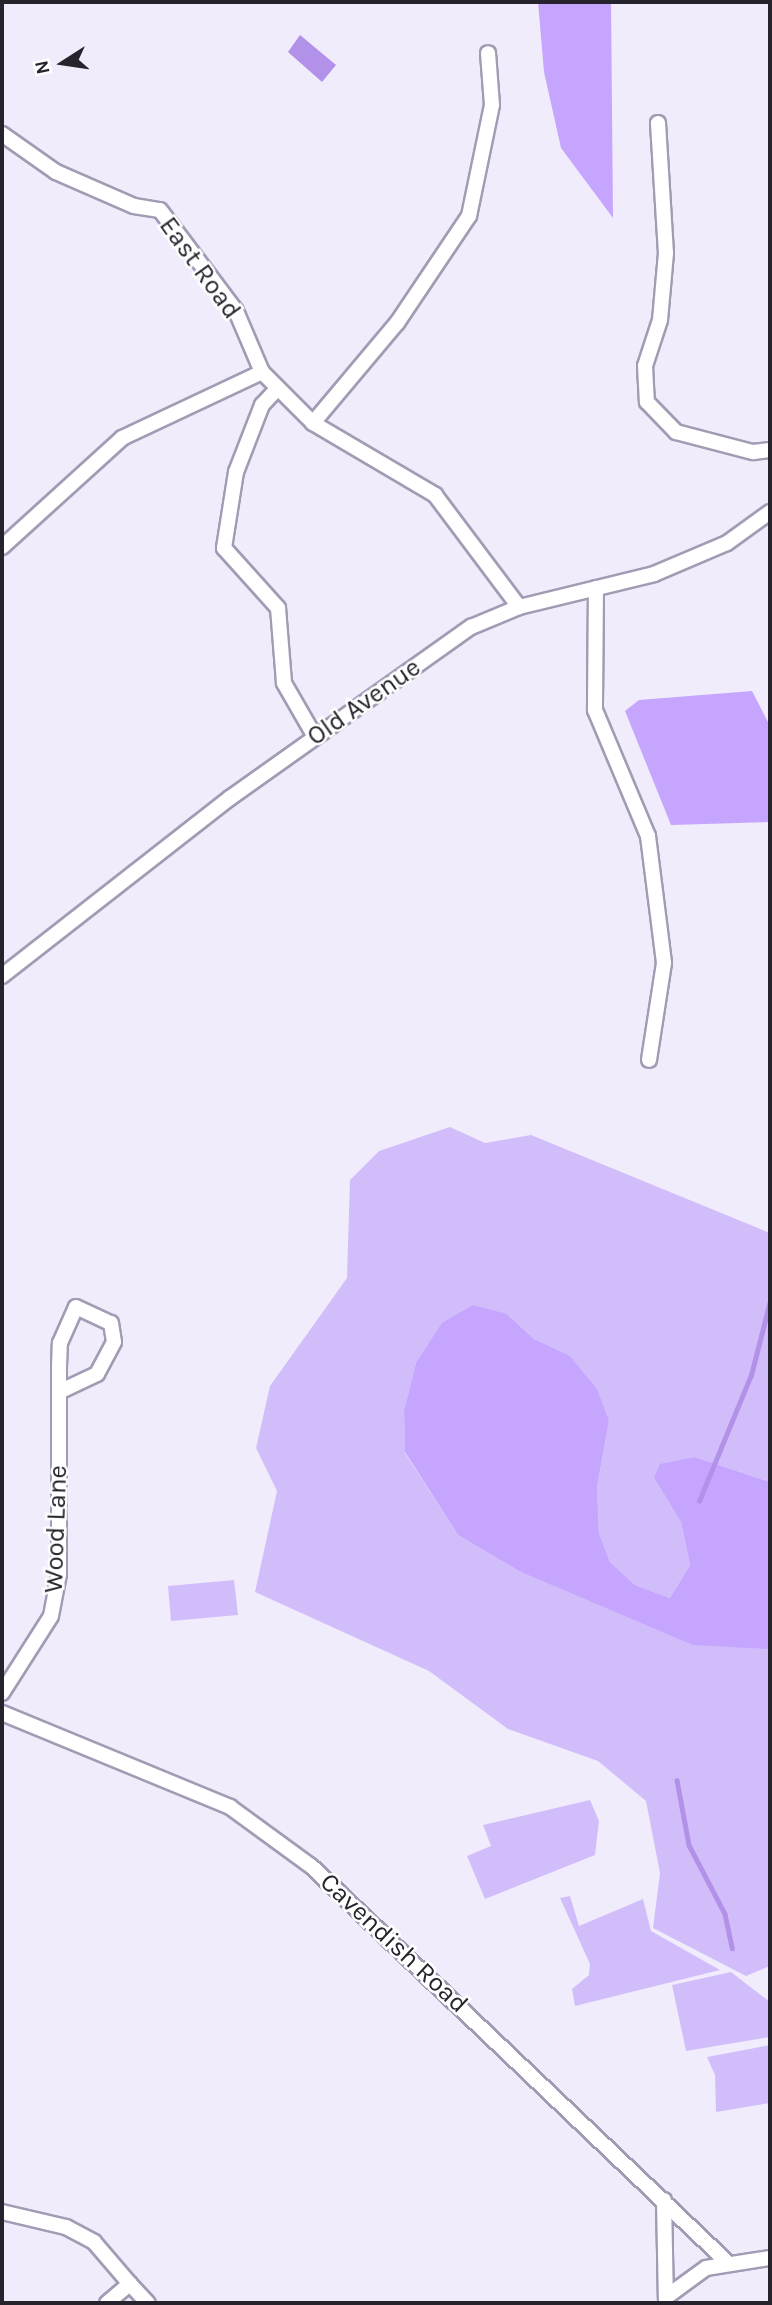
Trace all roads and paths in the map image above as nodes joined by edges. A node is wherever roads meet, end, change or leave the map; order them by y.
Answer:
1 (488, 53) dead end
2 (658, 123) dead end
3 (2, 134) edge
4 (262, 372) junction
5 (277, 389) junction
6 (313, 423) junction
7 (770, 450) edge
8 (770, 512) edge
9 (2, 547) edge
10 (596, 588) junction
11 (519, 607) junction
12 (315, 737) junction
13 (2, 976) edge
14 (649, 1060) dead end
15 (59, 1392) junction
16 (2, 1693) edge
17 (2, 1713) edge
18 (664, 2200) junction
19 (2, 2212) edge
20 (770, 2258) edge
21 (727, 2262) junction
22 (130, 2284) junction
23 (666, 2299) edge
24 (107, 2303) edge
25 (148, 2303) edge

1 - 6 street
2 - 7 street
3 - 4 street, East Road
4 - 5 street, East Road
4 - 9 street
5 - 6 street, East Road
5 - 12 street
6 - 11 street, East Road
8 - 10 street, Old Avenue
10 - 11 street, Old Avenue
10 - 14 street
11 - 12 street, Old Avenue
12 - 13 street, Old Avenue
15 - 15 street, Wood Lane
15 - 16 street, Wood Lane
17 - 18 street, Cavendish Road
18 - 21 street, Cavendish Road
18 - 23 street
19 - 22 street
20 - 21 street
21 - 23 street
22 - 24 street
22 - 25 street

